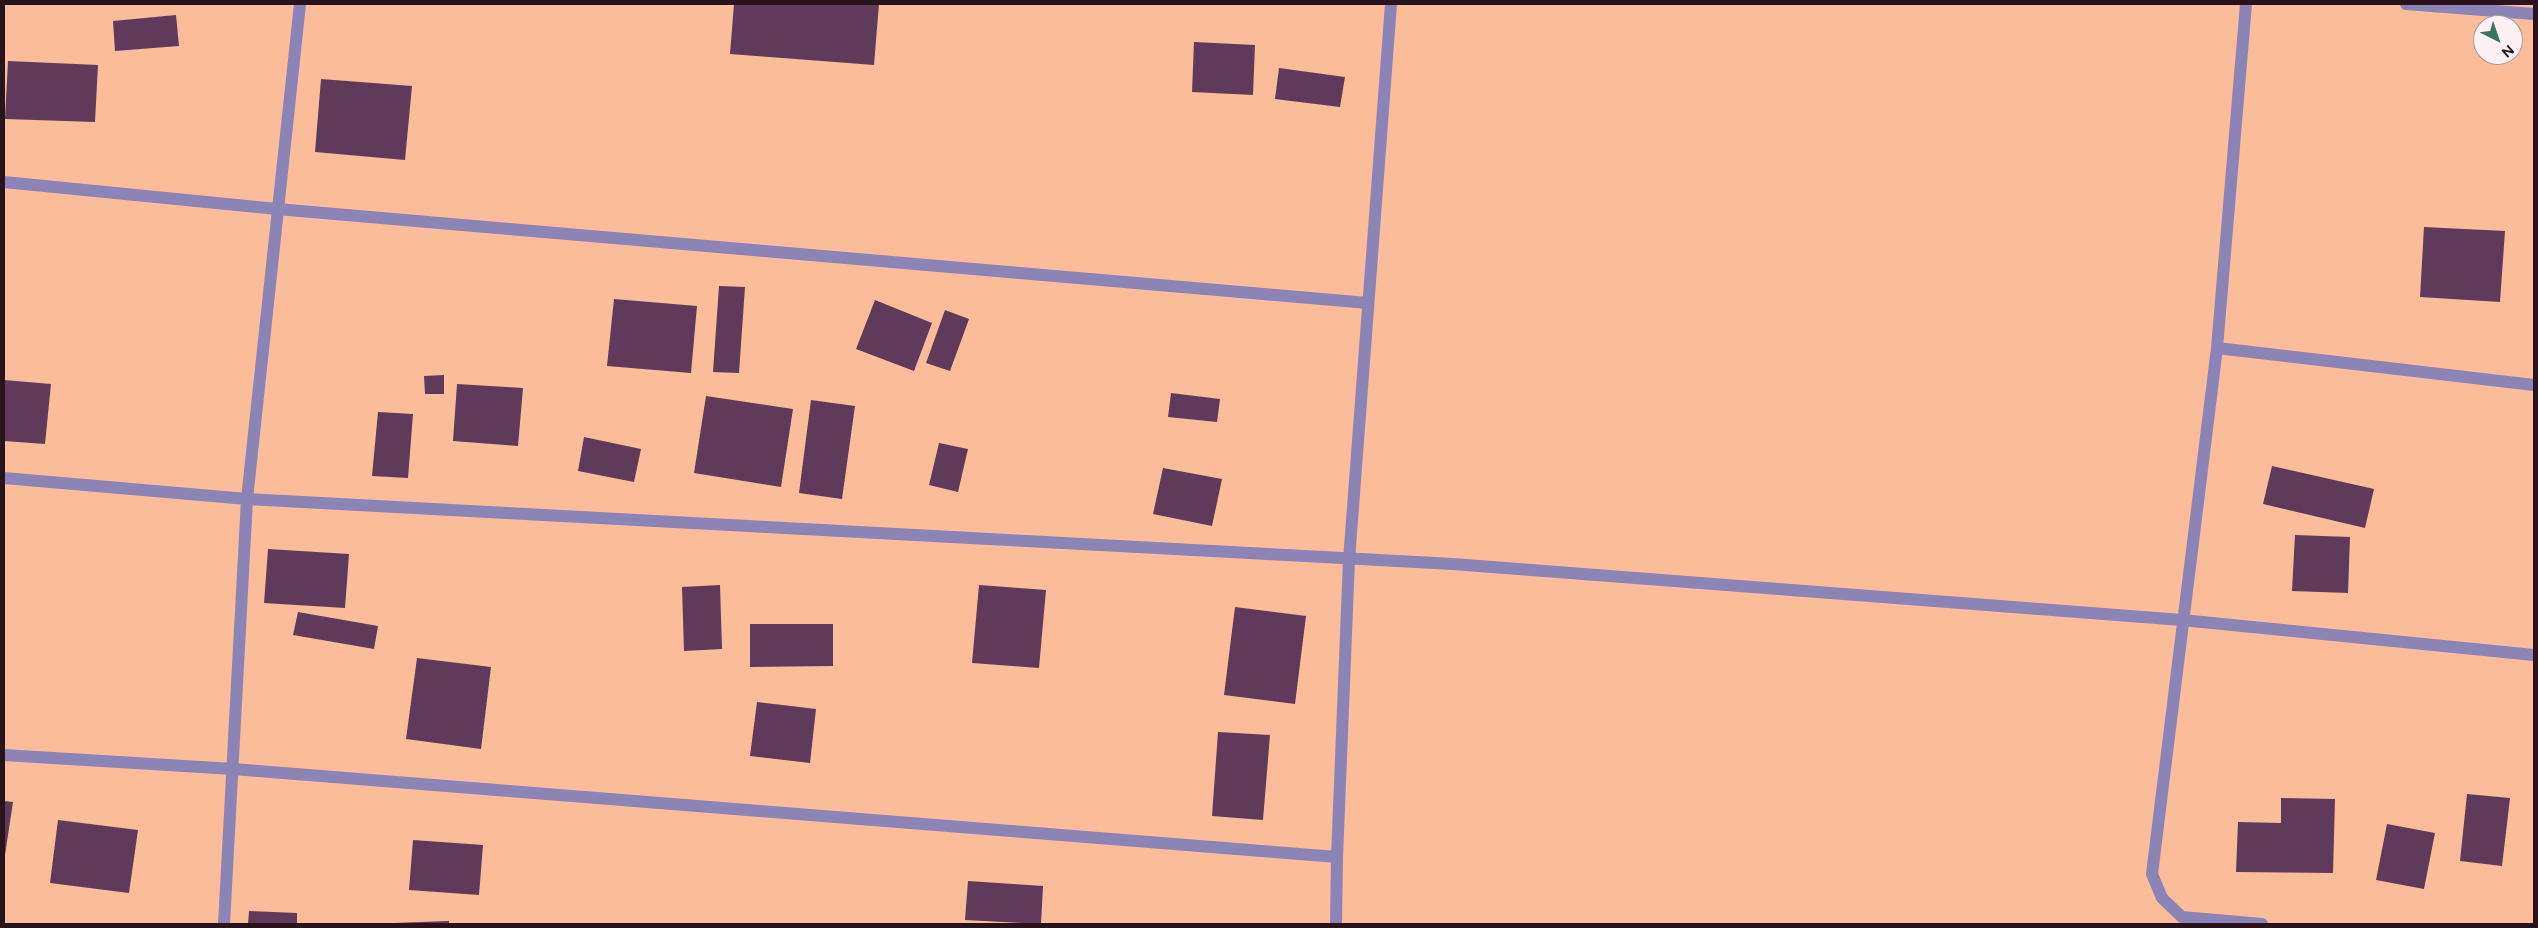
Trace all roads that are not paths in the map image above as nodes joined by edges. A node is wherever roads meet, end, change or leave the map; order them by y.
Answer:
1 (300, 4) edge
2 (1391, 4) edge
3 (2246, 4) edge
4 (2406, 4) edge
5 (2534, 14) edge
6 (4, 182) edge
7 (277, 209) junction
8 (1368, 303) junction
9 (2217, 348) junction
10 (2534, 385) edge
11 (4, 478) edge
12 (247, 499) junction
13 (1349, 560) junction
14 (2182, 620) junction
15 (2534, 655) edge
16 (4, 755) edge
17 (233, 768) junction
18 (1337, 857) junction
19 (224, 924) edge
20 (1336, 924) edge
21 (2262, 924) edge

1 - 7 street
2 - 8 street
3 - 9 street
4 - 5 street
6 - 7 street
7 - 8 street
7 - 12 street
8 - 13 street
9 - 10 street
9 - 14 street
11 - 12 street
12 - 13 street
12 - 17 street
13 - 14 street
13 - 18 street
14 - 15 street
14 - 21 street
16 - 17 street
17 - 18 street
17 - 19 street
18 - 20 street

